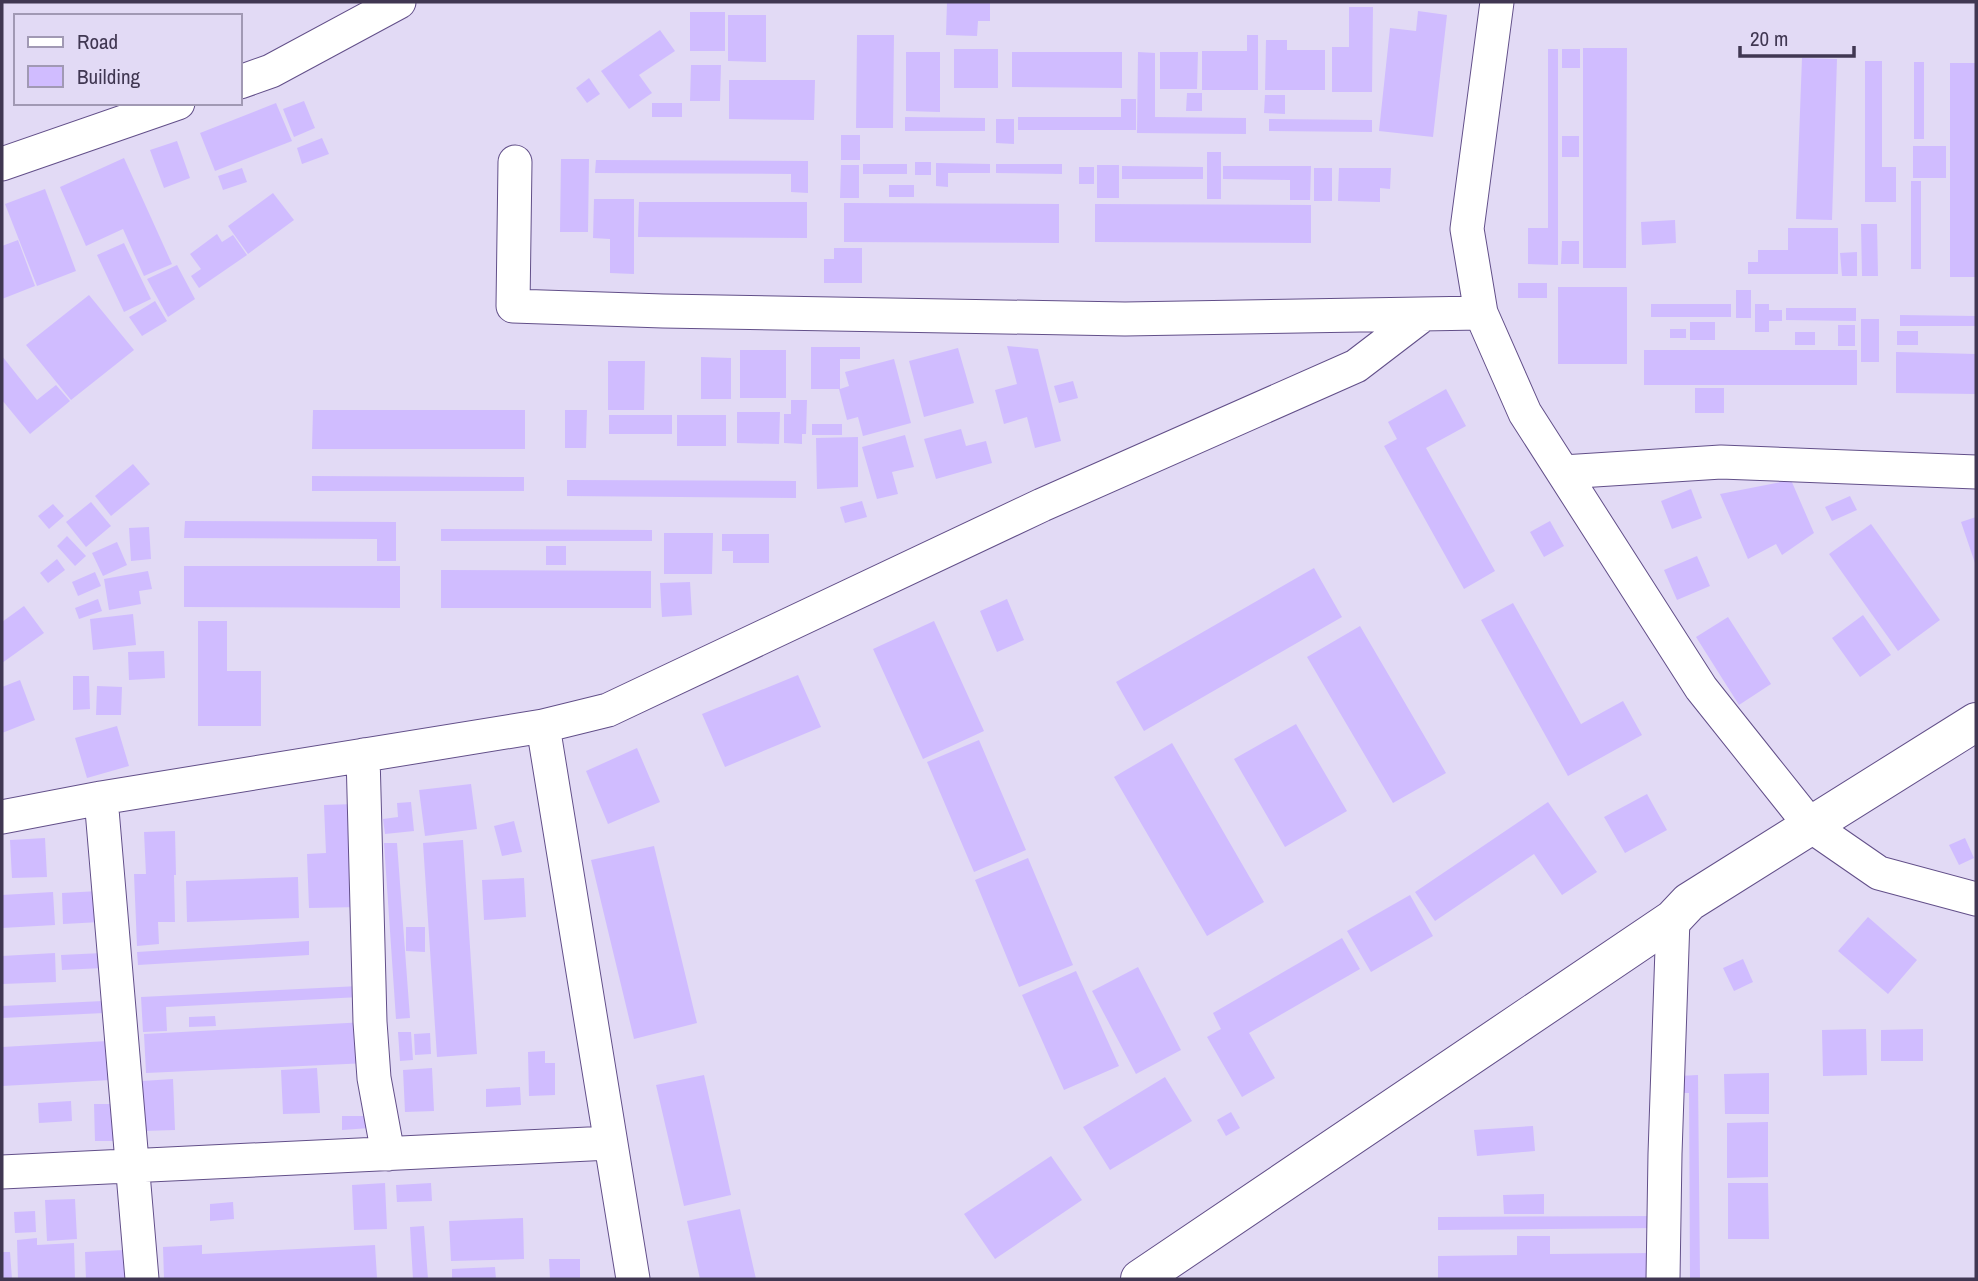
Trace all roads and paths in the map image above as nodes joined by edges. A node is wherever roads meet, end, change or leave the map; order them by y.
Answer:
1 (399, 2) edge
2 (1497, 2) edge
3 (242, 81) edge
4 (172, 105) edge
5 (515, 162) dead end
6 (2, 164) edge
7 (1480, 313) junction
8 (1424, 314) junction
9 (1563, 472) junction
10 (1976, 472) edge
11 (1976, 722) edge
12 (543, 726) junction
13 (363, 755) junction
14 (101, 798) junction
15 (2, 817) edge
16 (1811, 826) junction
17 (1976, 899) edge
18 (1673, 919) junction
19 (610, 1143) junction
20 (388, 1154) junction
21 (132, 1164) junction
22 (2, 1172) edge
23 (142, 1279) edge
24 (633, 1279) edge
25 (1140, 1279) edge
26 (1663, 1279) edge

1 - 3 street
2 - 7 street
4 - 6 street
5 - 8 street
7 - 8 street
7 - 9 street
8 - 12 street
9 - 10 street
9 - 16 street
11 - 16 street
12 - 13 street
12 - 19 street
13 - 14 street
13 - 20 street
14 - 15 street
14 - 21 street
16 - 17 street
16 - 18 street
18 - 25 street
18 - 26 street
19 - 20 street
19 - 24 street
20 - 21 street
21 - 22 street
21 - 23 street

